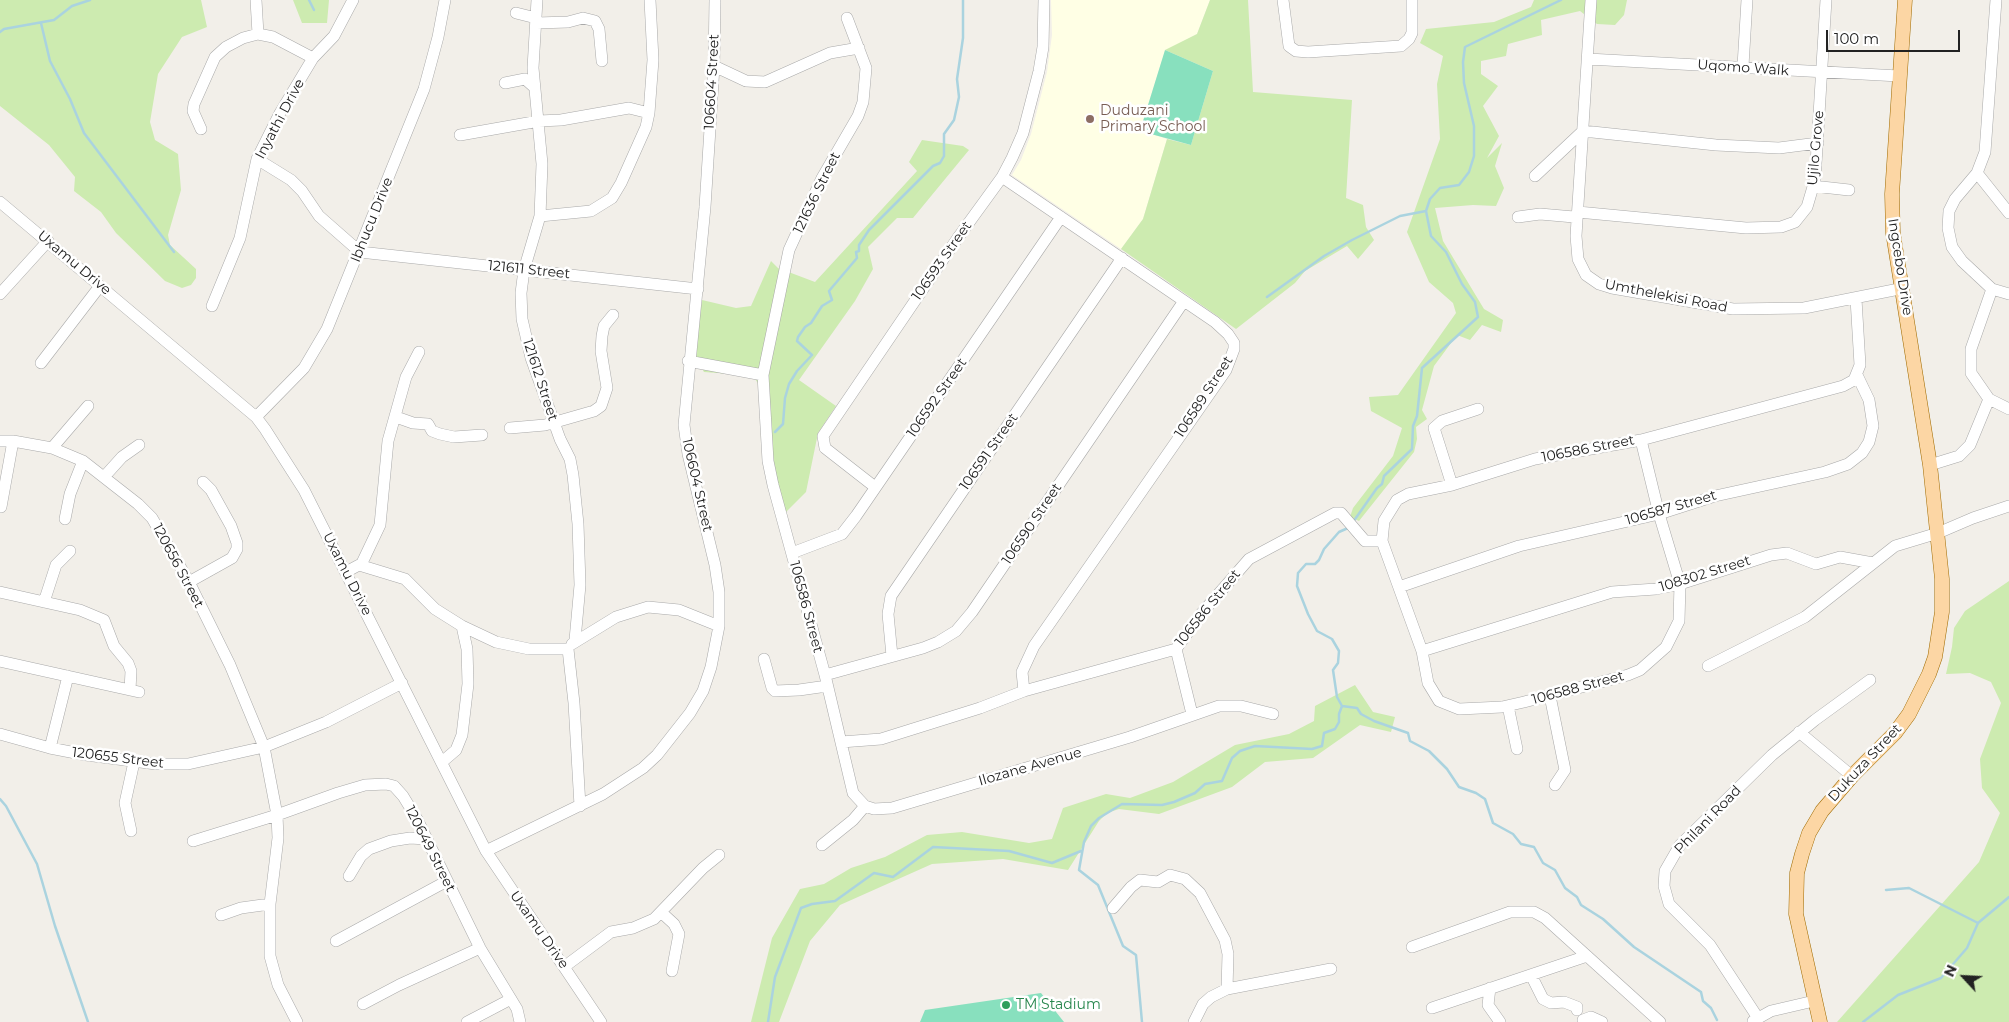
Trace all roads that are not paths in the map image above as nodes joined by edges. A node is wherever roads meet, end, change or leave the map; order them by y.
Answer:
1 (256, 0) edge
2 (353, 0) edge
3 (445, 0) edge
4 (537, 0) edge
5 (650, 0) edge
6 (715, 0) edge
7 (1044, 0) edge
8 (1283, 0) edge
9 (1412, 0) edge
10 (1591, 0) edge
11 (1747, 0) edge
12 (1826, 0) edge
13 (1905, 0) edge
14 (1996, 0) edge
15 (516, 13) dead end
16 (847, 18) dead end
17 (537, 20) junction
18 (258, 34) junction
19 (859, 48) junction
20 (313, 58) junction
21 (1588, 59) junction
22 (602, 61) dead end
23 (714, 66) junction
24 (1743, 66) junction
25 (1822, 73) junction
26 (1899, 76) junction
27 (505, 83) dead end
28 (534, 87) junction
29 (649, 113) junction
30 (540, 120) junction
31 (200, 130) dead end
32 (1583, 131) junction
33 (460, 135) dead end
34 (1818, 142) junction
35 (258, 159) junction
36 (1976, 173) junction
37 (1535, 176) dead end
38 (1002, 177) junction
39 (1813, 186) junction
40 (1849, 190) dead end
41 (0, 202) edge
42 (1578, 212) junction
43 (2009, 213) edge
44 (540, 216) junction
45 (1518, 216) dead end
46 (1061, 217) junction
47 (48, 241) junction
48 (360, 252) junction
49 (1122, 258) junction
50 (524, 270) junction
51 (100, 286) junction
52 (1904, 288) junction
53 (698, 289) junction
54 (1992, 289) junction
55 (0, 294) edge
56 (2009, 294) edge
57 (1856, 299) junction
58 (1184, 301) junction
59 (212, 306) dead end
60 (613, 316) dead end
61 (419, 352) dead end
62 (688, 361) junction
63 (40, 363) dead end
64 (763, 375) junction
65 (1857, 375) junction
66 (1989, 399) junction
67 (88, 406) dead end
68 (1478, 408) dead end
69 (2009, 409) edge
70 (256, 417) junction
71 (396, 417) junction
72 (554, 422) junction
73 (510, 428) dead end
74 (482, 435) dead end
75 (13, 440) junction
76 (1641, 440) junction
77 (0, 441) edge
78 (139, 445) dead end
79 (52, 448) junction
80 (83, 461) junction
81 (1930, 465) junction
82 (104, 477) junction
83 (202, 482) dead end
84 (1452, 485) junction
85 (875, 487) junction
86 (2, 506) dead end
87 (2009, 506) edge
88 (1659, 514) junction
89 (65, 519) dead end
90 (1938, 533) junction
91 (1382, 541) junction
92 (70, 551) dead end
93 (792, 553) junction
94 (1872, 563) junction
95 (361, 565) junction
96 (346, 572) junction
97 (189, 582) junction
98 (1680, 584) junction
99 (1399, 587) junction
100 (0, 592) edge
101 (44, 602) junction
102 (462, 626) junction
103 (719, 626) junction
104 (572, 645) junction
105 (1176, 649) junction
106 (1422, 651) junction
107 (892, 656) junction
108 (764, 660) dead end
109 (0, 661) edge
110 (1708, 666) dead end
111 (68, 676) junction
112 (826, 680) junction
113 (1870, 680) dead end
114 (402, 684) junction
115 (1024, 691) junction
116 (1550, 696) junction
117 (1508, 706) junction
118 (1192, 714) junction
119 (1273, 714) dead end
120 (1799, 732) junction
121 (0, 734) edge
122 (842, 742) junction
123 (264, 747) junction
124 (50, 748) junction
125 (1517, 749) dead end
126 (134, 762) junction
127 (442, 762) junction
128 (1852, 776) junction
129 (1555, 785) dead end
130 (580, 806) junction
131 (866, 806) junction
132 (277, 815) junction
133 (131, 831) dead end
134 (426, 839) junction
135 (193, 840) dead end
136 (822, 845) dead end
137 (486, 851) junction
138 (720, 855) dead end
139 (350, 876) dead end
140 (448, 881) junction
141 (270, 904) junction
142 (1113, 908) dead end
143 (662, 913) junction
144 (221, 915) dead end
145 (336, 941) dead end
146 (1412, 947) dead end
147 (480, 948) junction
148 (1587, 956) junction
149 (564, 967) junction
150 (1331, 969) dead end
151 (672, 971) dead end
152 (1531, 975) junction
153 (1490, 988) junction
154 (1228, 989) junction
155 (1478, 993) junction
156 (511, 999) junction
157 (1814, 1002) junction
158 (364, 1004) dead end
159 (1488, 1005) junction
160 (1432, 1008) dead end
161 (1755, 1020) edge
162 (1498, 1021) edge
163 (297, 1022) edge
164 (467, 1022) edge
165 (520, 1022) edge
166 (601, 1022) edge
167 (1194, 1022) edge
168 (1602, 1022) edge
169 (1660, 1022) edge
170 (1820, 1022) edge

1 - 18 street
2 - 20 street, Inyathi Drive
3 - 48 street, Ibhucu Drive
4 - 17 street, 121612 Street
5 - 29 street
6 - 23 street, 106604 Street
7 - 38 street, 106593 Street
8 - 9 street
10 - 21 street, Umthelekisi Road
11 - 24 street
12 - 25 street, Ujilo Grove
13 - 26 main road, Ingcebo Drive
14 - 36 street
15 - 17 street
16 - 19 street, 121636 Street
17 - 22 street
17 - 28 street, 121612 Street
18 - 20 street
18 - 31 street
19 - 23 street
19 - 64 street, 121636 Street
20 - 35 street, Inyathi Drive
21 - 24 street, Uqomo Walk
21 - 32 street, Umthelekisi Road
23 - 53 street, 106604 Street
24 - 25 street, Uqomo Walk
25 - 26 street, Uqomo Walk
25 - 34 street, Ujilo Grove
26 - 52 main road, Ingcebo Drive
27 - 28 street
28 - 30 street, 121612 Street
29 - 30 street
29 - 44 street
30 - 33 street
30 - 44 street, 121612 Street
32 - 34 street
32 - 37 street
32 - 42 street, Umthelekisi Road
34 - 39 street, Ujilo Grove
35 - 48 street
35 - 59 street, Inyathi Drive
36 - 43 street
36 - 54 street
38 - 46 street, 106589 Street
38 - 85 street, 106593 Street
39 - 40 street
39 - 42 street, Ujilo Grove
41 - 47 street, Uxamu Drive
42 - 45 street, Ujilo Grove
42 - 57 street, Umthelekisi Road
44 - 50 street, 121612 Street
46 - 49 street, 106589 Street
46 - 85 street, 106592 Street
47 - 51 street, Uxamu Drive
47 - 55 street
48 - 50 street, 121611 Street
48 - 70 street, Ibhucu Drive
49 - 58 street, 106589 Street
49 - 107 street, 106591 Street
50 - 53 street, 121611 Street
50 - 72 street, 121612 Street
51 - 63 street
51 - 70 street, Uxamu Drive
52 - 57 street, Umthelekisi Road
52 - 81 main road, Ingcebo Drive
53 - 62 street, 106604 Street
54 - 56 street
54 - 66 street
57 - 65 street
58 - 107 street, 106590 Street
58 - 115 street, 106589 Street
60 - 72 street
61 - 71 street
62 - 64 street
62 - 103 street, 106604 Street
64 - 93 street, 106586 Street
65 - 76 street, 106586 Street
65 - 88 street, 106587 Street
66 - 69 street
66 - 81 street
67 - 79 street
68 - 84 street
70 - 96 street, Uxamu Drive
71 - 74 street
71 - 95 street
72 - 73 street
72 - 104 street, 121612 Street
75 - 77 street, 120656 Street
75 - 79 street, 120656 Street
75 - 86 street
76 - 84 street, 106586 Street
76 - 88 street, 106588 Street
78 - 82 street
79 - 80 street, 120656 Street
80 - 82 street, 120656 Street
80 - 89 street
81 - 90 main road, Ingcebo Drive
82 - 97 street, 120656 Street
83 - 97 street
84 - 91 street, 106586 Street
85 - 93 street, 106592 Street
87 - 90 street
88 - 98 street, 106588 Street
88 - 99 street, 106587 Street
90 - 94 street
90 - 128 main road, Dukuza Street
91 - 99 street, 106588 Street
91 - 105 street, 106586 Street
92 - 101 street
93 - 112 street, 106586 Street
94 - 98 street, 108302 Street
94 - 110 street
95 - 96 street
95 - 102 street
96 - 114 street, Uxamu Drive
97 - 123 street, 120656 Street
98 - 106 street, 108302 Street
98 - 116 street, 106588 Street
99 - 106 street, 106588 Street
100 - 101 street
101 - 111 street
102 - 104 street
102 - 127 street
103 - 104 street
103 - 130 street, 106604 Street
104 - 130 street, 121612 Street
105 - 115 street, 106586 Street
105 - 118 street
106 - 117 street, 106588 Street
107 - 112 street, 106590 Street
108 - 112 street, 106590 Street
109 - 111 street
111 - 124 street
112 - 122 street, 106586 Street
113 - 120 street, Philani Road
114 - 123 street, 120655 Street
114 - 127 street, Uxamu Drive
115 - 122 street, 106586 Street
116 - 117 street, 106588 Street
116 - 129 street
117 - 125 street
118 - 119 street, Ilozane Avenue
118 - 131 street, Ilozane Avenue
120 - 128 street
120 - 161 street, Philani Road
121 - 124 street, 120655 Street
122 - 131 street
123 - 126 street, 120655 Street
123 - 132 street, 120656 Street
124 - 126 street, 120655 Street
126 - 133 street
127 - 137 street, Uxamu Drive
128 - 157 main road, Dukuza Street
130 - 137 street, 106604 Street
131 - 136 street
132 - 134 street, 120649 Street
132 - 135 street, 120649 Street
132 - 141 street, 120656 Street
134 - 139 street
134 - 140 street, 120649 Street
137 - 149 street, Uxamu Drive
138 - 143 street
140 - 145 street
140 - 147 street, 120649 Street
141 - 144 street
141 - 163 street, 120656 Street
142 - 154 street
143 - 149 street
143 - 151 street
146 - 148 street
147 - 156 street, 120649 Street
147 - 158 street
148 - 152 street
148 - 169 street
149 - 166 street, Uxamu Drive
150 - 154 street
152 - 153 street
152 - 168 street
153 - 155 street
153 - 159 street
154 - 167 street
155 - 159 street
155 - 160 street
156 - 164 street
156 - 165 street, 120649 Street
157 - 161 street
157 - 170 main road, Dukuza Street
159 - 162 street

